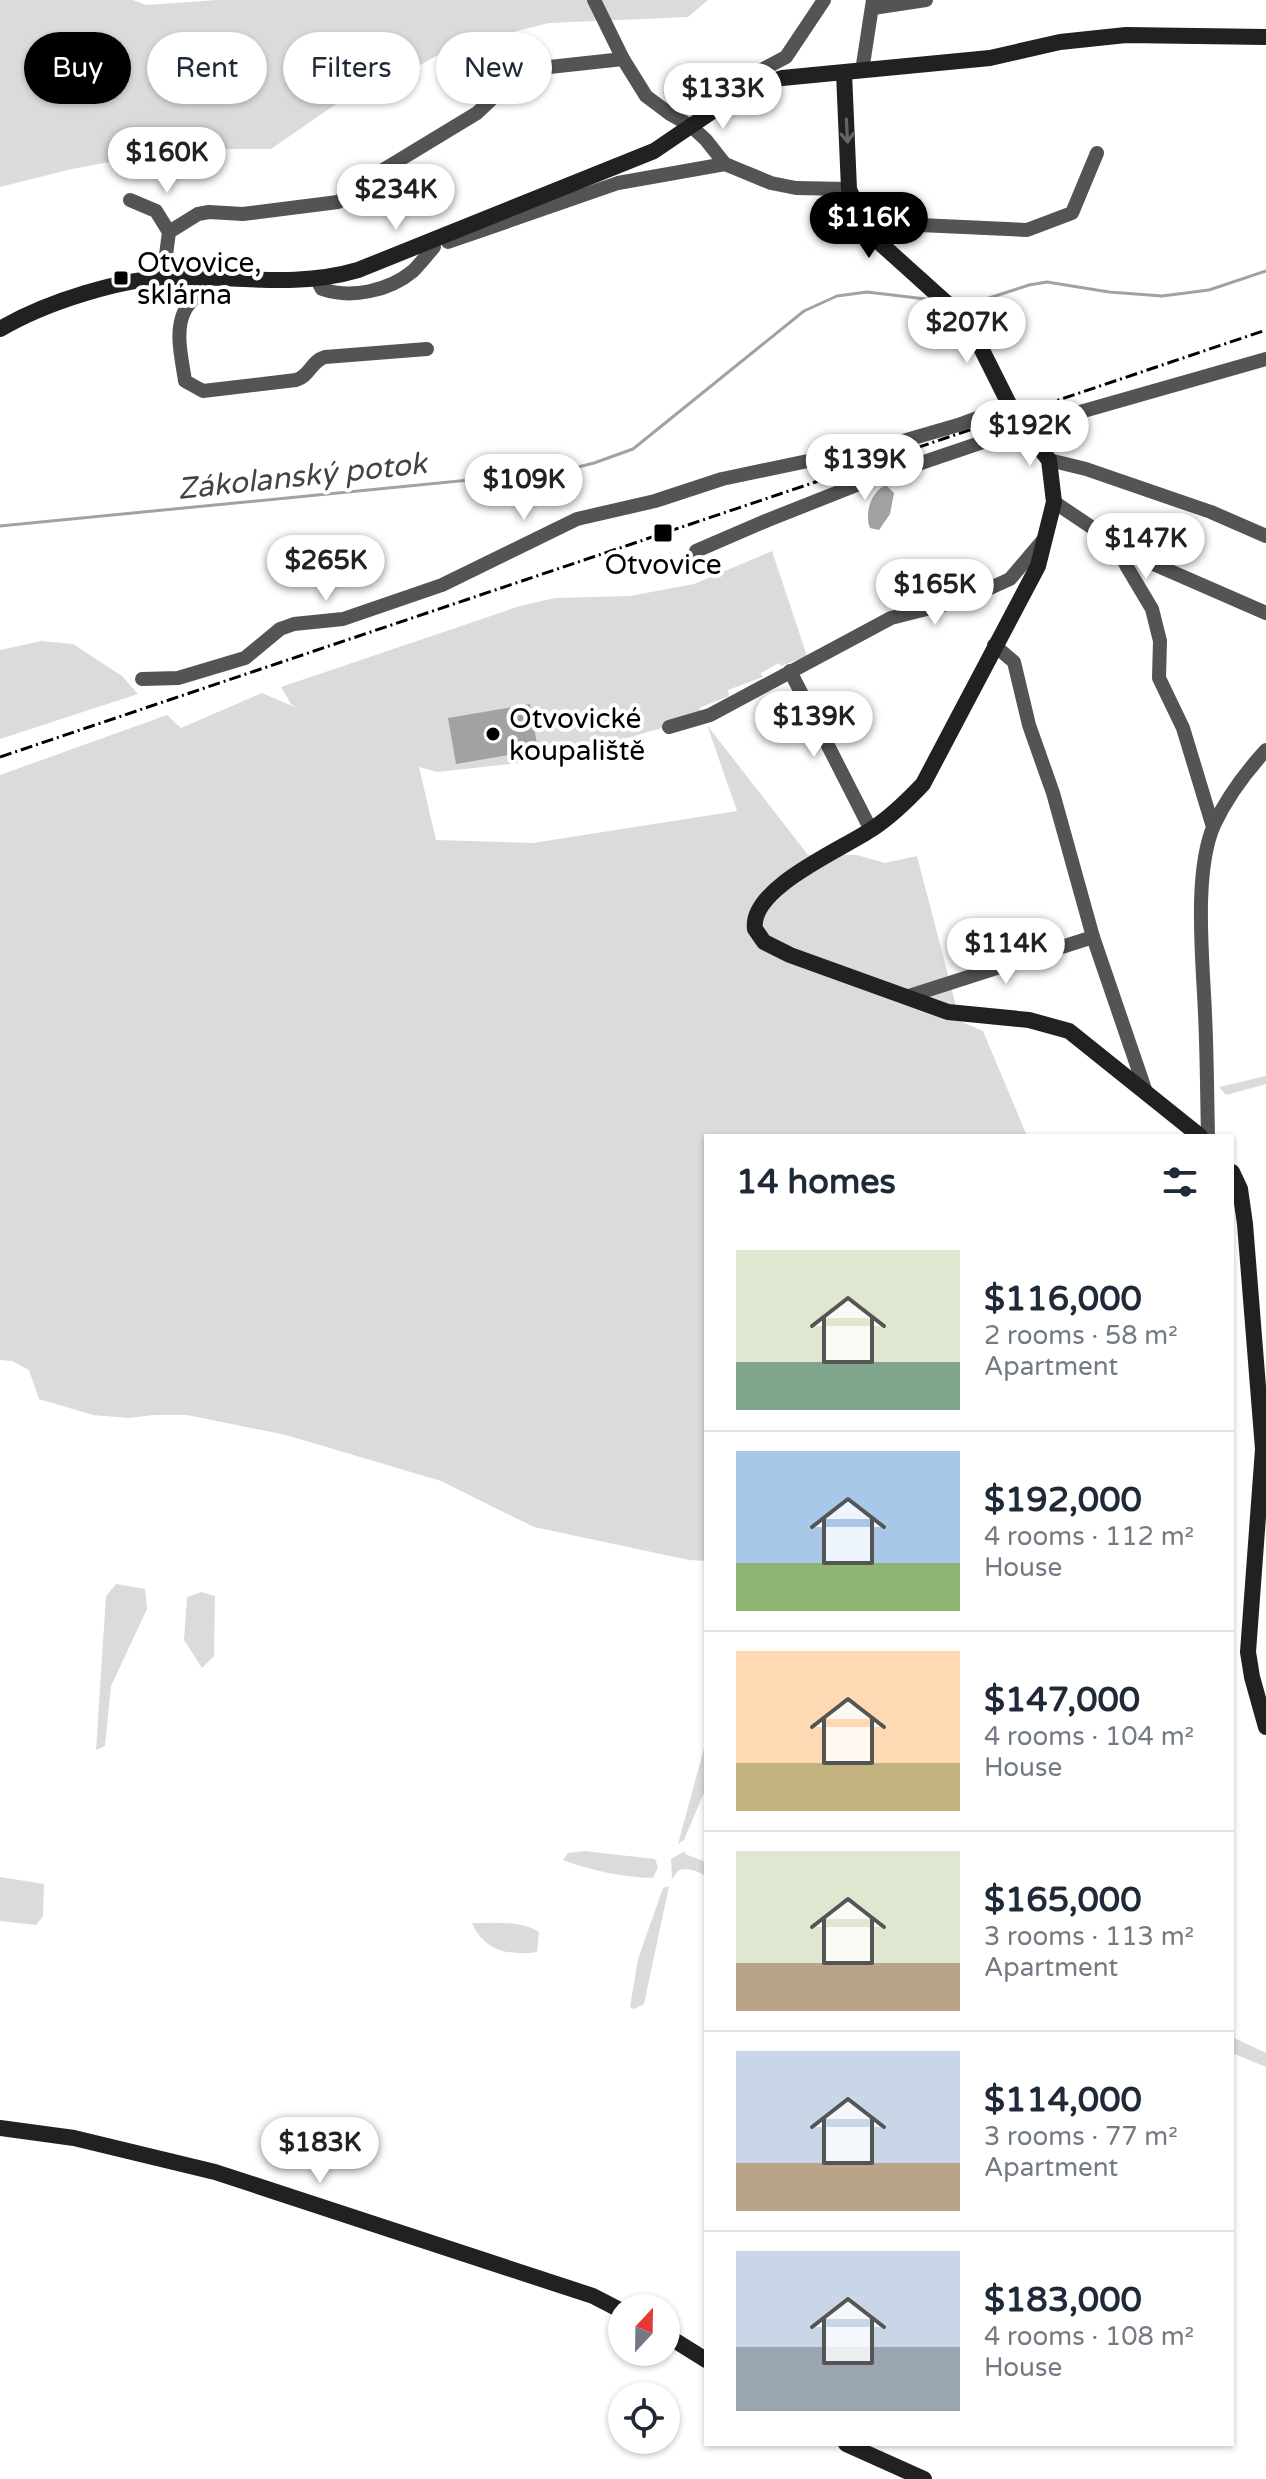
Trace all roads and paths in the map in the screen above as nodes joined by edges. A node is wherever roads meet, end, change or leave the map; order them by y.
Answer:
1 (594, 0) edge
2 (824, 0) edge
3 (926, 0) edge
4 (873, 4) edge
5 (1266, 37) edge
6 (623, 59) junction
7 (862, 71) junction
8 (844, 73) junction
9 (714, 108) junction
10 (691, 126) junction
11 (1097, 153) dead end
12 (725, 164) junction
13 (849, 189) junction
14 (130, 200) dead end
15 (169, 232) junction
16 (430, 244) junction
17 (881, 244) junction
18 (163, 278) junction
19 (206, 278) junction
20 (317, 280) junction
21 (0, 329) edge
22 (427, 349) dead end
23 (1266, 359) edge
24 (1010, 406) junction
25 (1024, 428) junction
26 (1049, 460) junction
27 (1054, 502) junction
28 (1266, 536) edge
29 (1044, 538) junction
30 (1116, 543) junction
31 (696, 551) dead end
32 (1266, 613) edge
33 (994, 645) junction
34 (790, 671) junction
35 (142, 679) dead end
36 (669, 727) dead end
37 (1266, 750) edge
38 (1213, 827) junction
39 (871, 830) junction
40 (1093, 937) junction
41 (906, 997) junction
42 (1146, 1092) junction
43 (1198, 1134) edge
44 (1208, 1134) edge
45 (1234, 1176) edge
46 (1266, 1727) edge
47 (0, 2128) edge
48 (608, 2304) edge
49 (680, 2344) edge
50 (704, 2359) edge
51 (850, 2446) edge
52 (924, 2479) edge

1 - 6 street
2 - 9 street
3 - 4 street
4 - 7 street
5 - 7 street
6 - 10 street
6 - 15 street
7 - 8 street
8 - 9 street
8 -> 13 street
9 - 10 street
10 - 12 street
10 - 16 street
11 - 17 street
12 - 13 street
12 - 16 street
13 - 17 street
14 - 15 street
15 - 18 street
16 - 20 street
16 - 20 street
17 - 24 street
18 - 19 street
18 - 21 street
19 - 20 street
19 - 22 street
23 - 25 street
24 - 25 street
24 - 35 street
25 - 26 street
25 - 31 street
26 - 27 street
26 - 28 street
27 - 29 street
27 - 30 street
29 - 33 street
29 - 34 street
30 - 32 street
30 - 38 street
33 - 39 street
33 - 40 street
34 - 36 street
34 - 39 street
37 - 38 street
38 - 44 street
39 - 41 street
40 - 41 street
40 - 42 street
41 - 42 street
42 - 43 street
45 - 46 street
47 - 48 street
49 - 50 street
51 - 52 street

